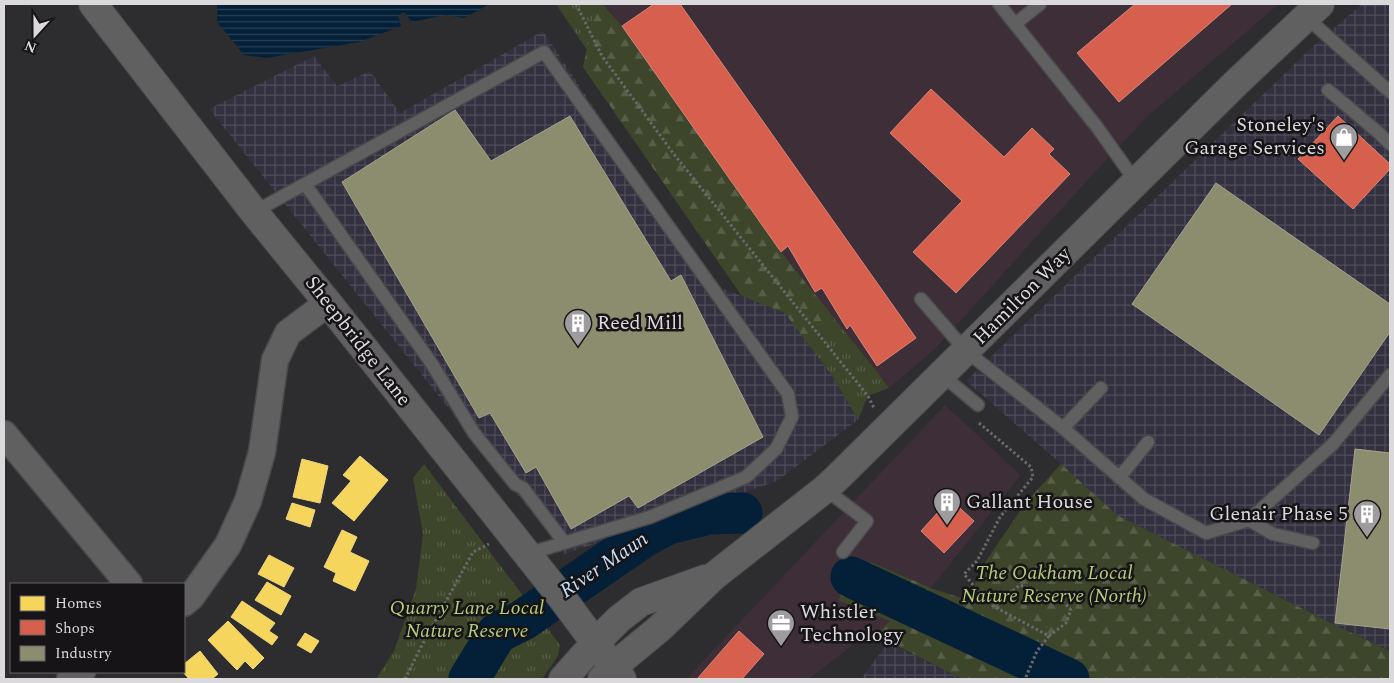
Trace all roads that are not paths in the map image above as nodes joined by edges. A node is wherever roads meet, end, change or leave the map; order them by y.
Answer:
1 (92, 4) edge
2 (999, 4) edge
3 (1040, 4) edge
4 (1313, 10) edge
5 (1015, 24) junction
6 (1328, 90) dead end
7 (1390, 92) edge
8 (1390, 124) edge
9 (1380, 134) junction
10 (1390, 144) edge
11 (1136, 182) junction
12 (305, 184) junction
13 (254, 212) junction
14 (921, 299) dead end
15 (328, 303) junction
16 (966, 351) junction
17 (942, 375) junction
18 (1390, 376) edge
19 (1102, 388) dead end
20 (978, 405) dead end
21 (1063, 428) junction
22 (4, 434) edge
23 (1148, 442) dead end
24 (1119, 478) junction
25 (825, 489) junction
26 (1249, 520) junction
27 (564, 542) junction
28 (1313, 544) dead end
29 (843, 552) dead end
30 (527, 554) junction
31 (714, 576) junction
32 (128, 583) edge
33 (185, 602) edge
34 (596, 642) junction
35 (613, 675) edge
36 (563, 679) edge

1 - 13 street, Sheepbridge Lane
2 - 5 lane
3 - 5 lane
4 - 7 lane
4 - 11 street, Hamilton Way
5 - 11 lane
6 - 9 lane
8 - 9 lane
9 - 10 lane
11 - 16 street, Hamilton Way
12 - 13 lane
12 - 27 lane
12 - 27 lane
13 - 15 street, Sheepbridge Lane
14 - 16 lane
15 - 30 street, Sheepbridge Lane
15 - 33 street
16 - 17 street, Hamilton Way
16 - 21 lane
17 - 20 lane
17 - 25 street, Hamilton Way
18 - 26 lane
19 - 21 lane
21 - 24 lane
22 - 32 street
23 - 24 lane
24 - 26 lane
25 - 29 lane
25 - 31 street, Hamilton Way
26 - 28 lane
27 - 30 lane
30 - 34 street, Sheepbridge Lane
31 - 34 street, Hamilton Way
31 - 35 street, Hamilton Way
34 - 35 street, Sheepbridge Lane
34 - 36 street, Hamilton Way

